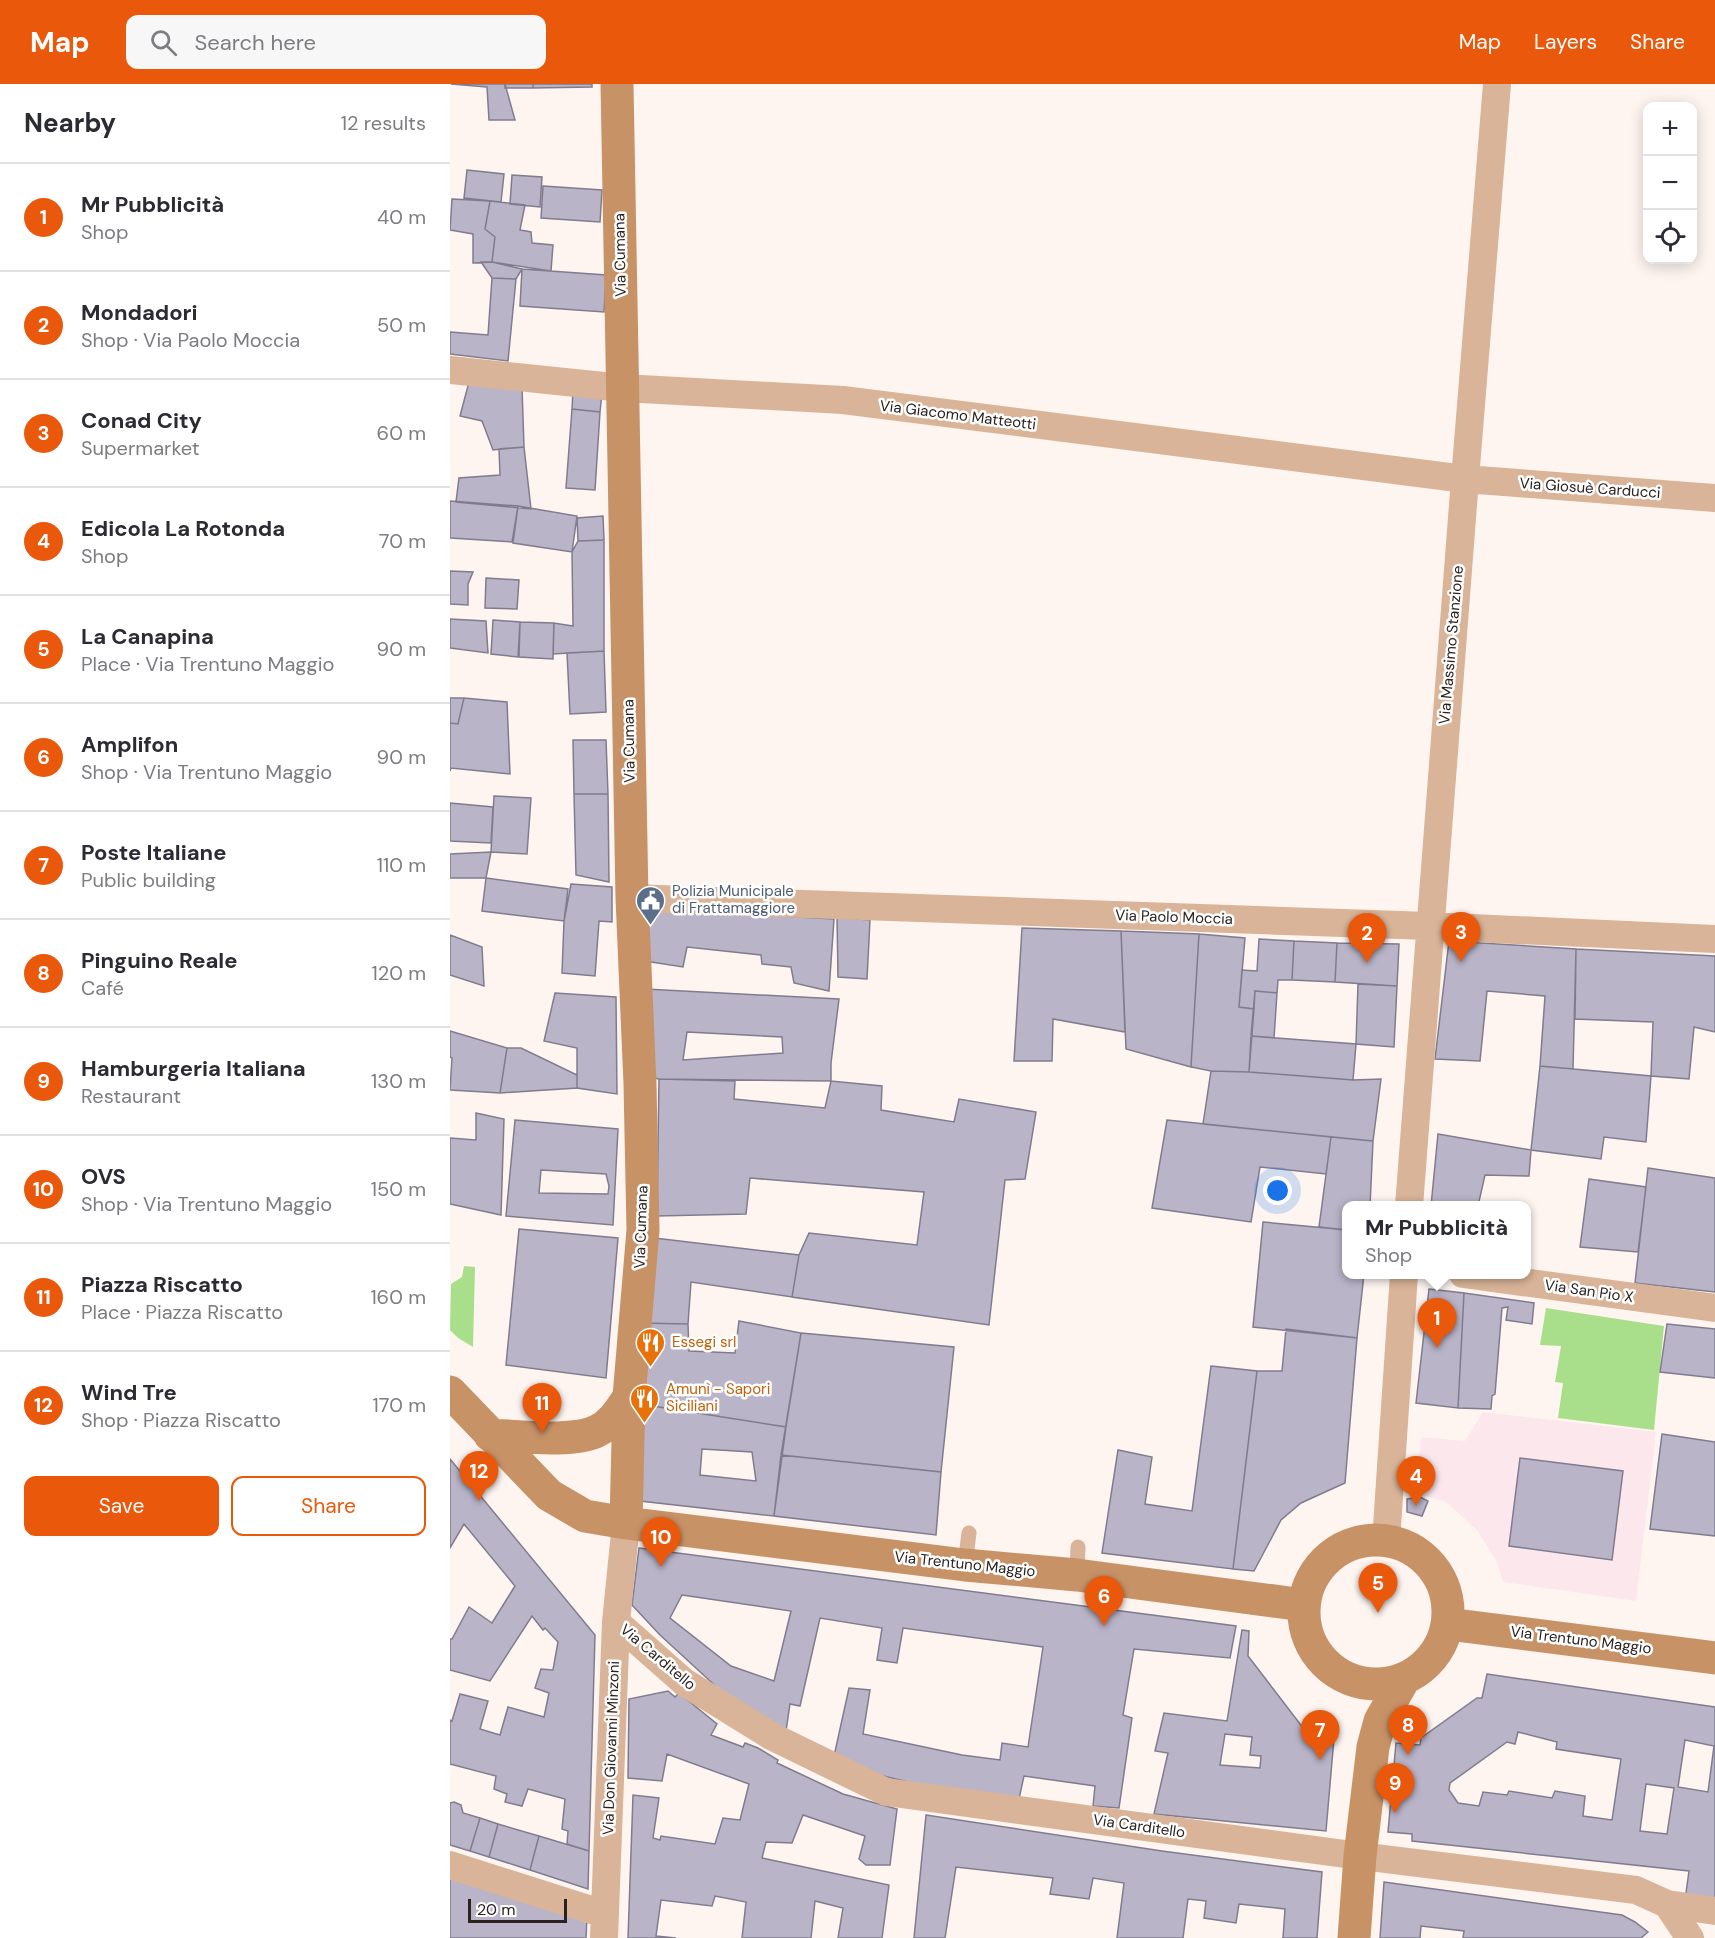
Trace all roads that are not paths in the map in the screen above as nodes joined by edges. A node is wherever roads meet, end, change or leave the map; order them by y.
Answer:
1 (617, 84) edge
2 (1497, 84) edge
3 (450, 370) edge
4 (623, 388) junction
5 (1465, 479) junction
6 (1715, 498) edge
7 (632, 898) junction
8 (1429, 926) junction
9 (1715, 939) edge
10 (1409, 1201) edge
11 (1404, 1279) edge
12 (1494, 1279) edge
13 (1715, 1308) edge
14 (450, 1392) edge
15 (629, 1397) junction
16 (490, 1436) junction
17 (626, 1523) junction
18 (1386, 1541) junction
19 (1304, 1605) junction
20 (616, 1622) junction
21 (1448, 1623) junction
22 (1715, 1658) edge
23 (1404, 1679) junction
24 (1360, 1856) junction
25 (450, 1865) edge
26 (1667, 1904) junction
27 (1715, 1911) edge
28 (604, 1926) edge
29 (1354, 1938) edge
30 (1690, 1938) edge

1 - 4 street, Via Cumana
2 - 5 street, Via Massimo Stanzione
3 - 4 street, Via Giacomo Matteotti
4 - 5 street, Via Giacomo Matteotti
4 - 7 street, Via Cumana
5 - 6 street, Via Giosuè Carducci
5 - 8 street, Via Massimo Stanzione
7 - 8 street, Via Paolo Moccia
7 - 15 street, Via Cumana
8 - 9 street, Via Paolo Moccia
8 - 10 street, Via Massimo Stanzione
11 - 18 street
12 - 13 street, Via San Pio X
14 - 16 street, Via Trentuno Maggio
15 - 16 street
15 - 17 street, Via Cumana
16 - 17 street, Via Trentuno Maggio
17 - 19 street, Via Trentuno Maggio
17 - 20 street, Via Don Giovanni Minzoni
18 - 19 street
18 - 21 street
19 - 23 street
20 - 24 street, Via Carditello
20 - 28 street, Via Don Giovanni Minzoni
21 - 22 street, Via Trentuno Maggio
21 - 23 street
23 - 24 street
24 - 26 street, Via Carditello
24 - 29 street
25 - 28 street
26 - 27 street, Via Carditello
26 - 30 street

